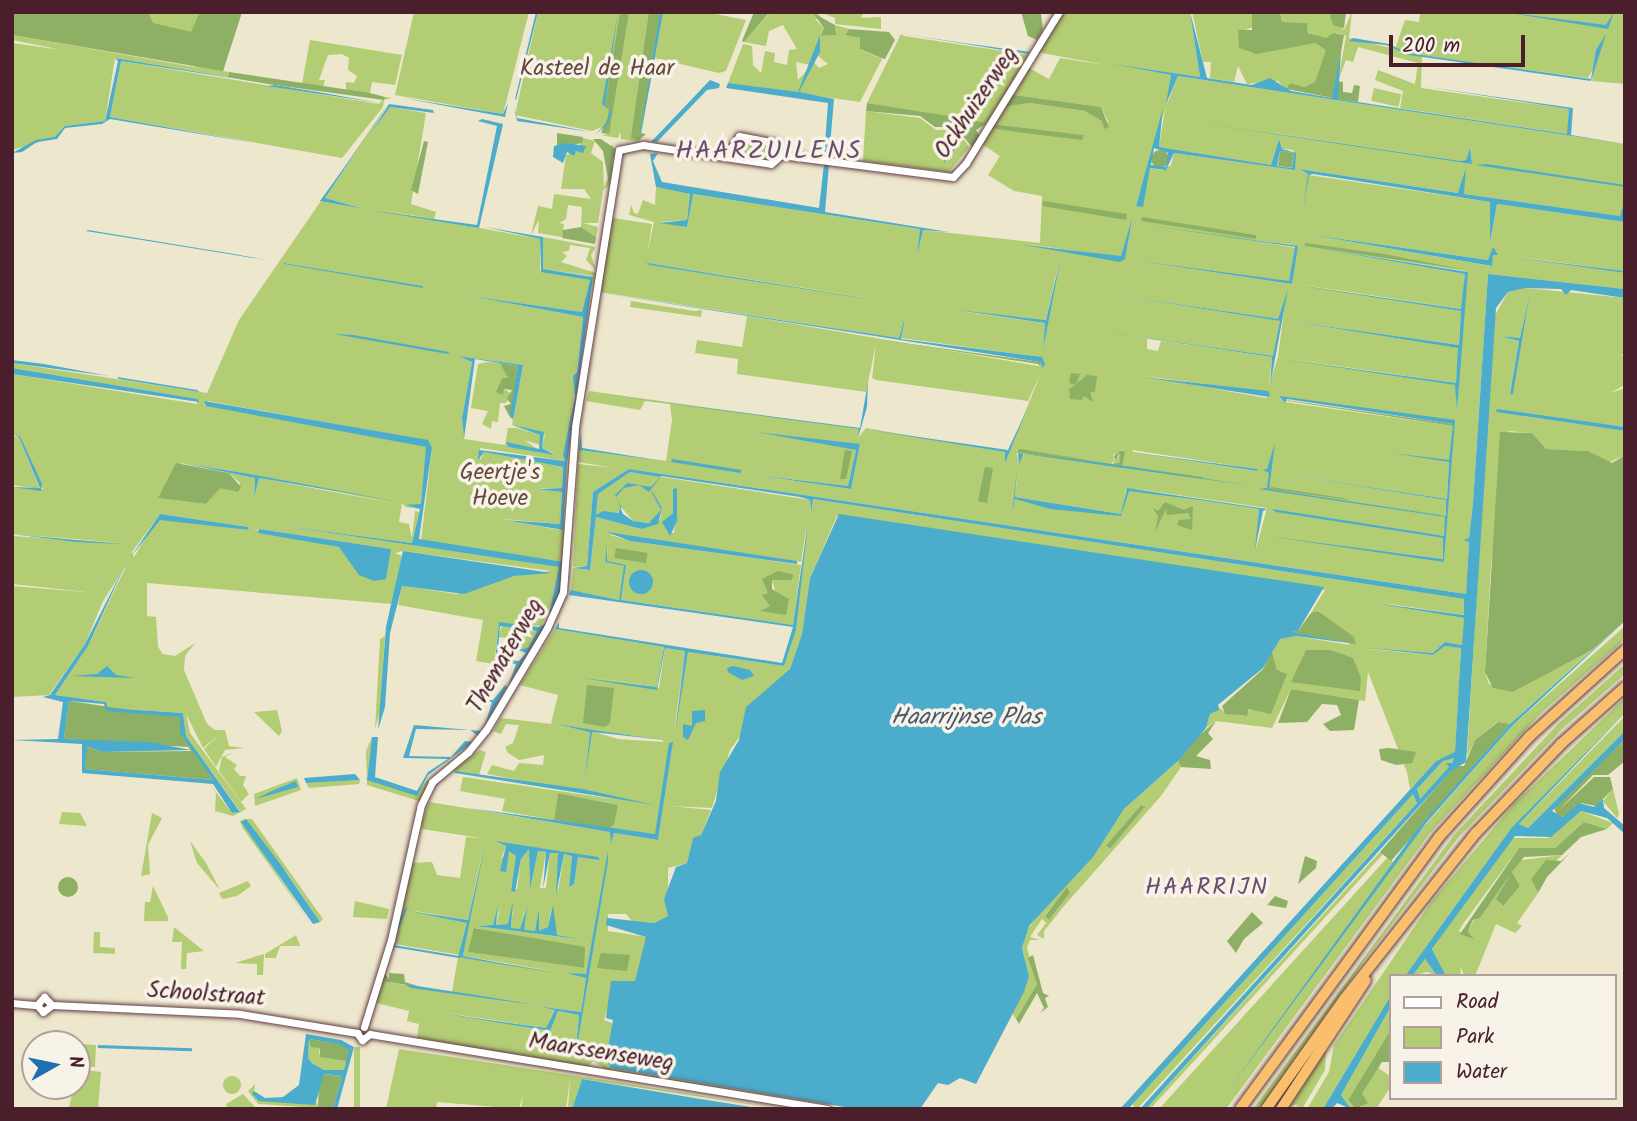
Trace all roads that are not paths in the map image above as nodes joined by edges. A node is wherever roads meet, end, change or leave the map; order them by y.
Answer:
1 (1059, 12) edge
2 (781, 155) junction
3 (725, 157) junction
4 (1625, 650) edge
5 (1625, 687) edge
6 (1396, 931) junction
7 (12, 1003) edge
8 (364, 1027) junction
9 (357, 1033) junction
10 (370, 1034) junction
11 (827, 1109) edge
12 (1240, 1109) edge
13 (1266, 1109) edge
14 (1281, 1109) edge

1 - 2 street, Ockhuizerweg
2 - 3 street
2 - 3 street
3 - 8 street, Thematerweg
4 - 12 highway
5 - 6 highway
6 - 13 highway
6 - 14 highway
7 - 9 street, Schoolstraat
8 - 9 street
8 - 10 street
9 - 10 street, Schoolstraat
10 - 11 street, Maarssenseweg

